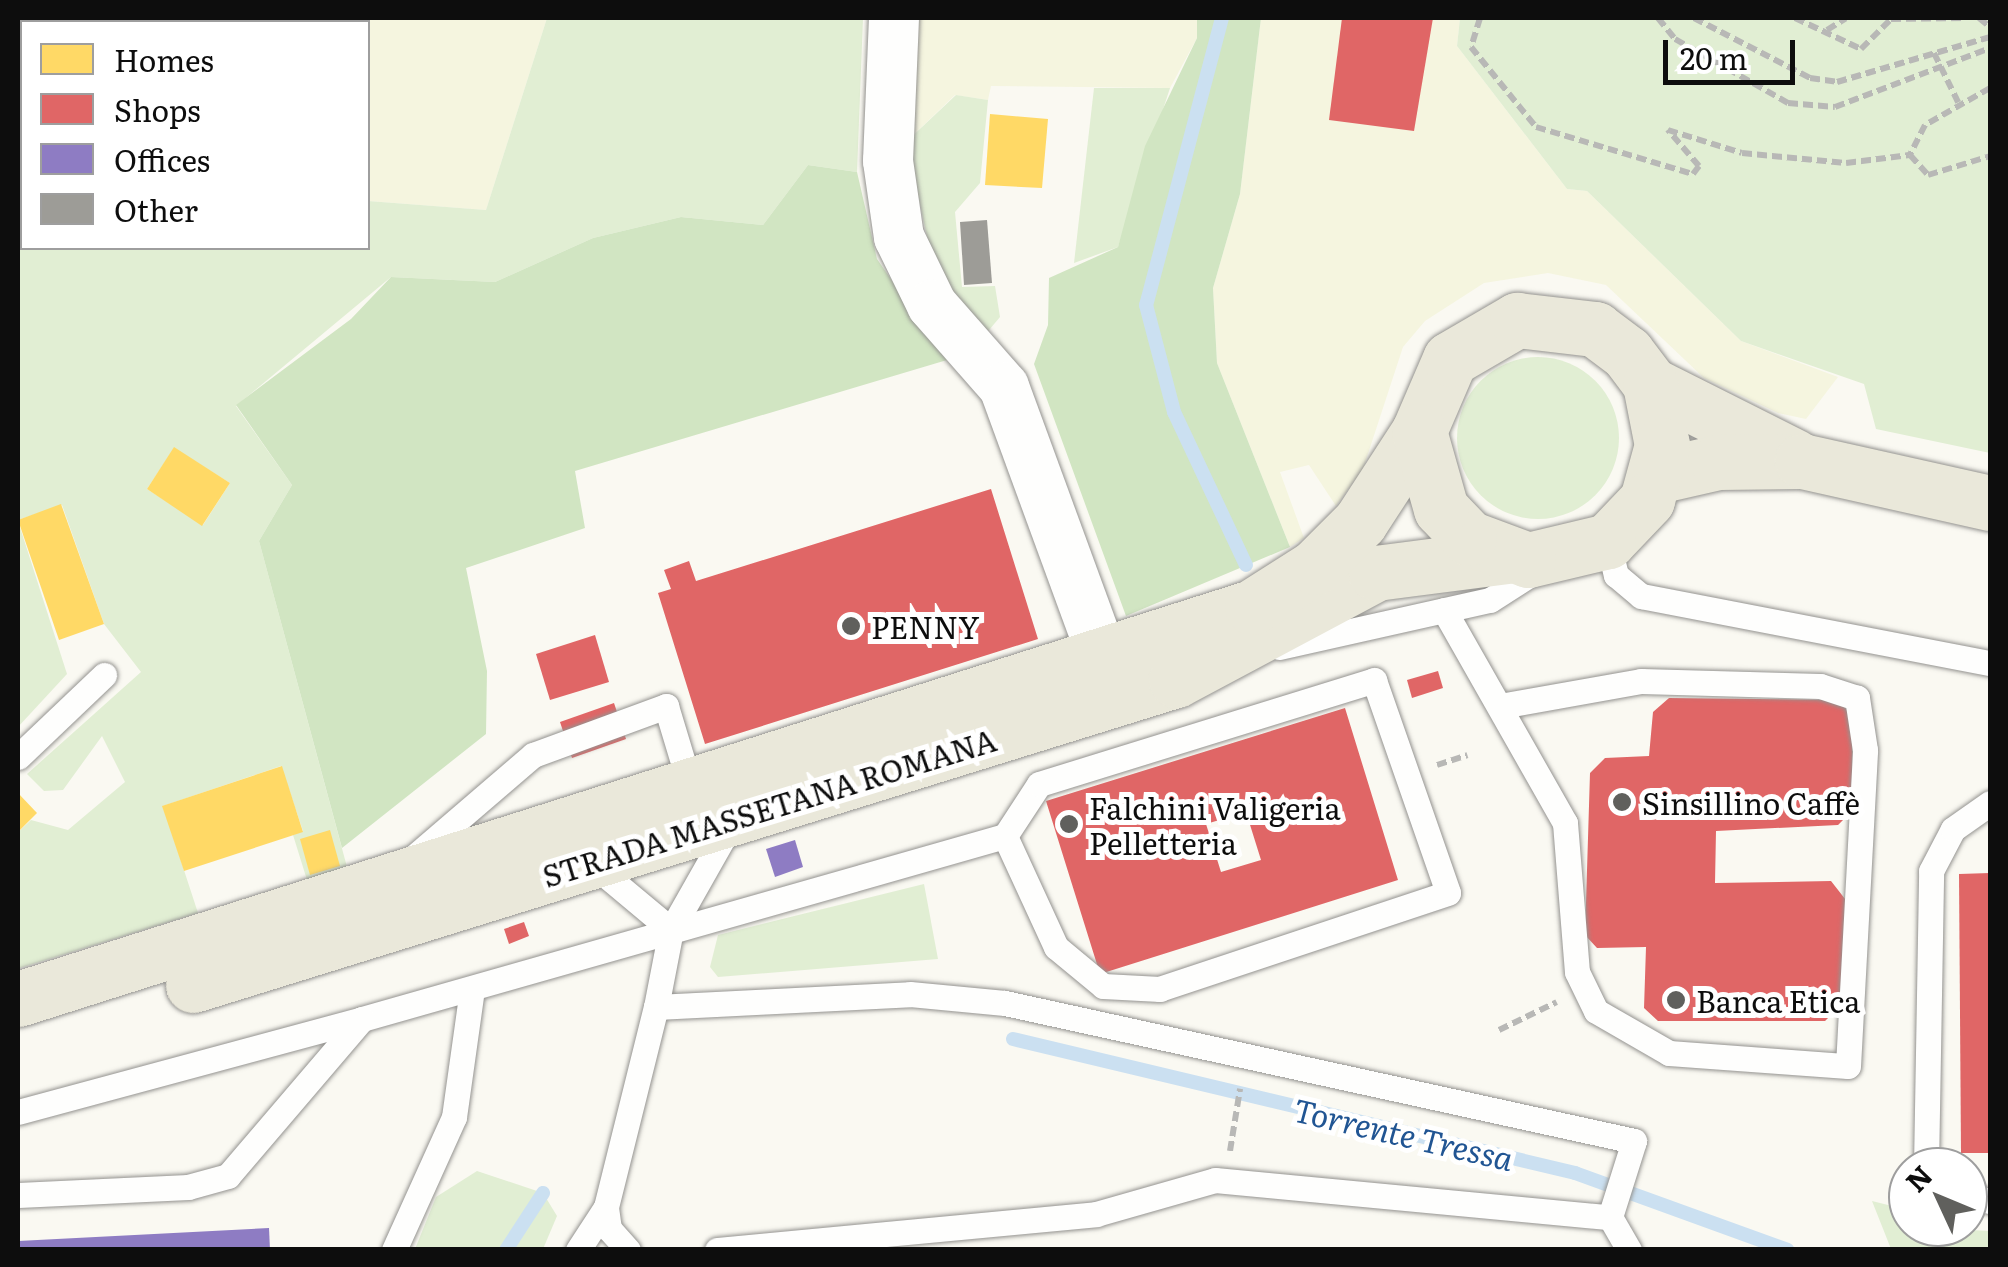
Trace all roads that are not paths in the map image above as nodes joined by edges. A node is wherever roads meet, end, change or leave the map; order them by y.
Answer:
1 (894, 18) edge
2 (1650, 384) junction
3 (1419, 431) junction
4 (1802, 461) junction
5 (1657, 476) junction
6 (1990, 503) edge
7 (1608, 541) junction
8 (1528, 558) junction
9 (1444, 610) junction
10 (1240, 653) junction
11 (1104, 660) junction
12 (1990, 664) edge
13 (104, 676) dead end
14 (1501, 706) junction
15 (18, 757) edge
16 (1990, 803) edge
17 (712, 805) junction
18 (1005, 836) junction
19 (591, 863) junction
20 (392, 883) junction
21 (670, 930) junction
22 (472, 990) junction
23 (19, 1005) edge
24 (656, 1006) junction
25 (362, 1018) junction
26 (18, 1112) edge
27 (1926, 1147) edge
28 (18, 1195) edge
29 (606, 1207) junction
30 (1610, 1216) junction
31 (394, 1250) edge
32 (578, 1250) edge
33 (628, 1250) edge
34 (717, 1250) edge
35 (1629, 1250) edge

1 - 11 street
2 - 3 main road, STRADA MASSETANA ROMANA
2 - 4 main road, STRADA MASSETANA ROMANA
2 - 5 main road
3 - 8 main road
3 - 11 main road, STRADA MASSETANA ROMANA
4 - 5 main road, STRADA MASSETANA ROMANA
4 - 6 main road, STRADA MASSETANA ROMANA
5 - 7 main road
7 - 8 main road, STRADA MASSETANA ROMANA
7 - 12 lane
8 - 9 lane
8 - 10 main road, STRADA MASSETANA ROMANA
9 - 10 lane
9 - 14 lane
10 - 17 main road, STRADA MASSETANA ROMANA
11 - 17 main road, STRADA MASSETANA ROMANA
13 - 15 lane
14 - 14 lane
16 - 27 lane
17 - 19 main road, STRADA MASSETANA ROMANA
17 - 20 main road, STRADA MASSETANA ROMANA
17 - 20 lane
17 - 21 lane
18 - 18 lane
18 - 21 lane
19 - 21 lane
19 - 23 main road, STRADA MASSETANA ROMANA
20 - 23 main road, STRADA MASSETANA ROMANA
21 - 22 lane
21 - 24 lane
22 - 25 lane
22 - 31 lane
24 - 29 lane
24 - 30 lane
25 - 26 lane
25 - 28 lane
29 - 32 lane
29 - 33 lane
30 - 34 lane
30 - 35 lane

